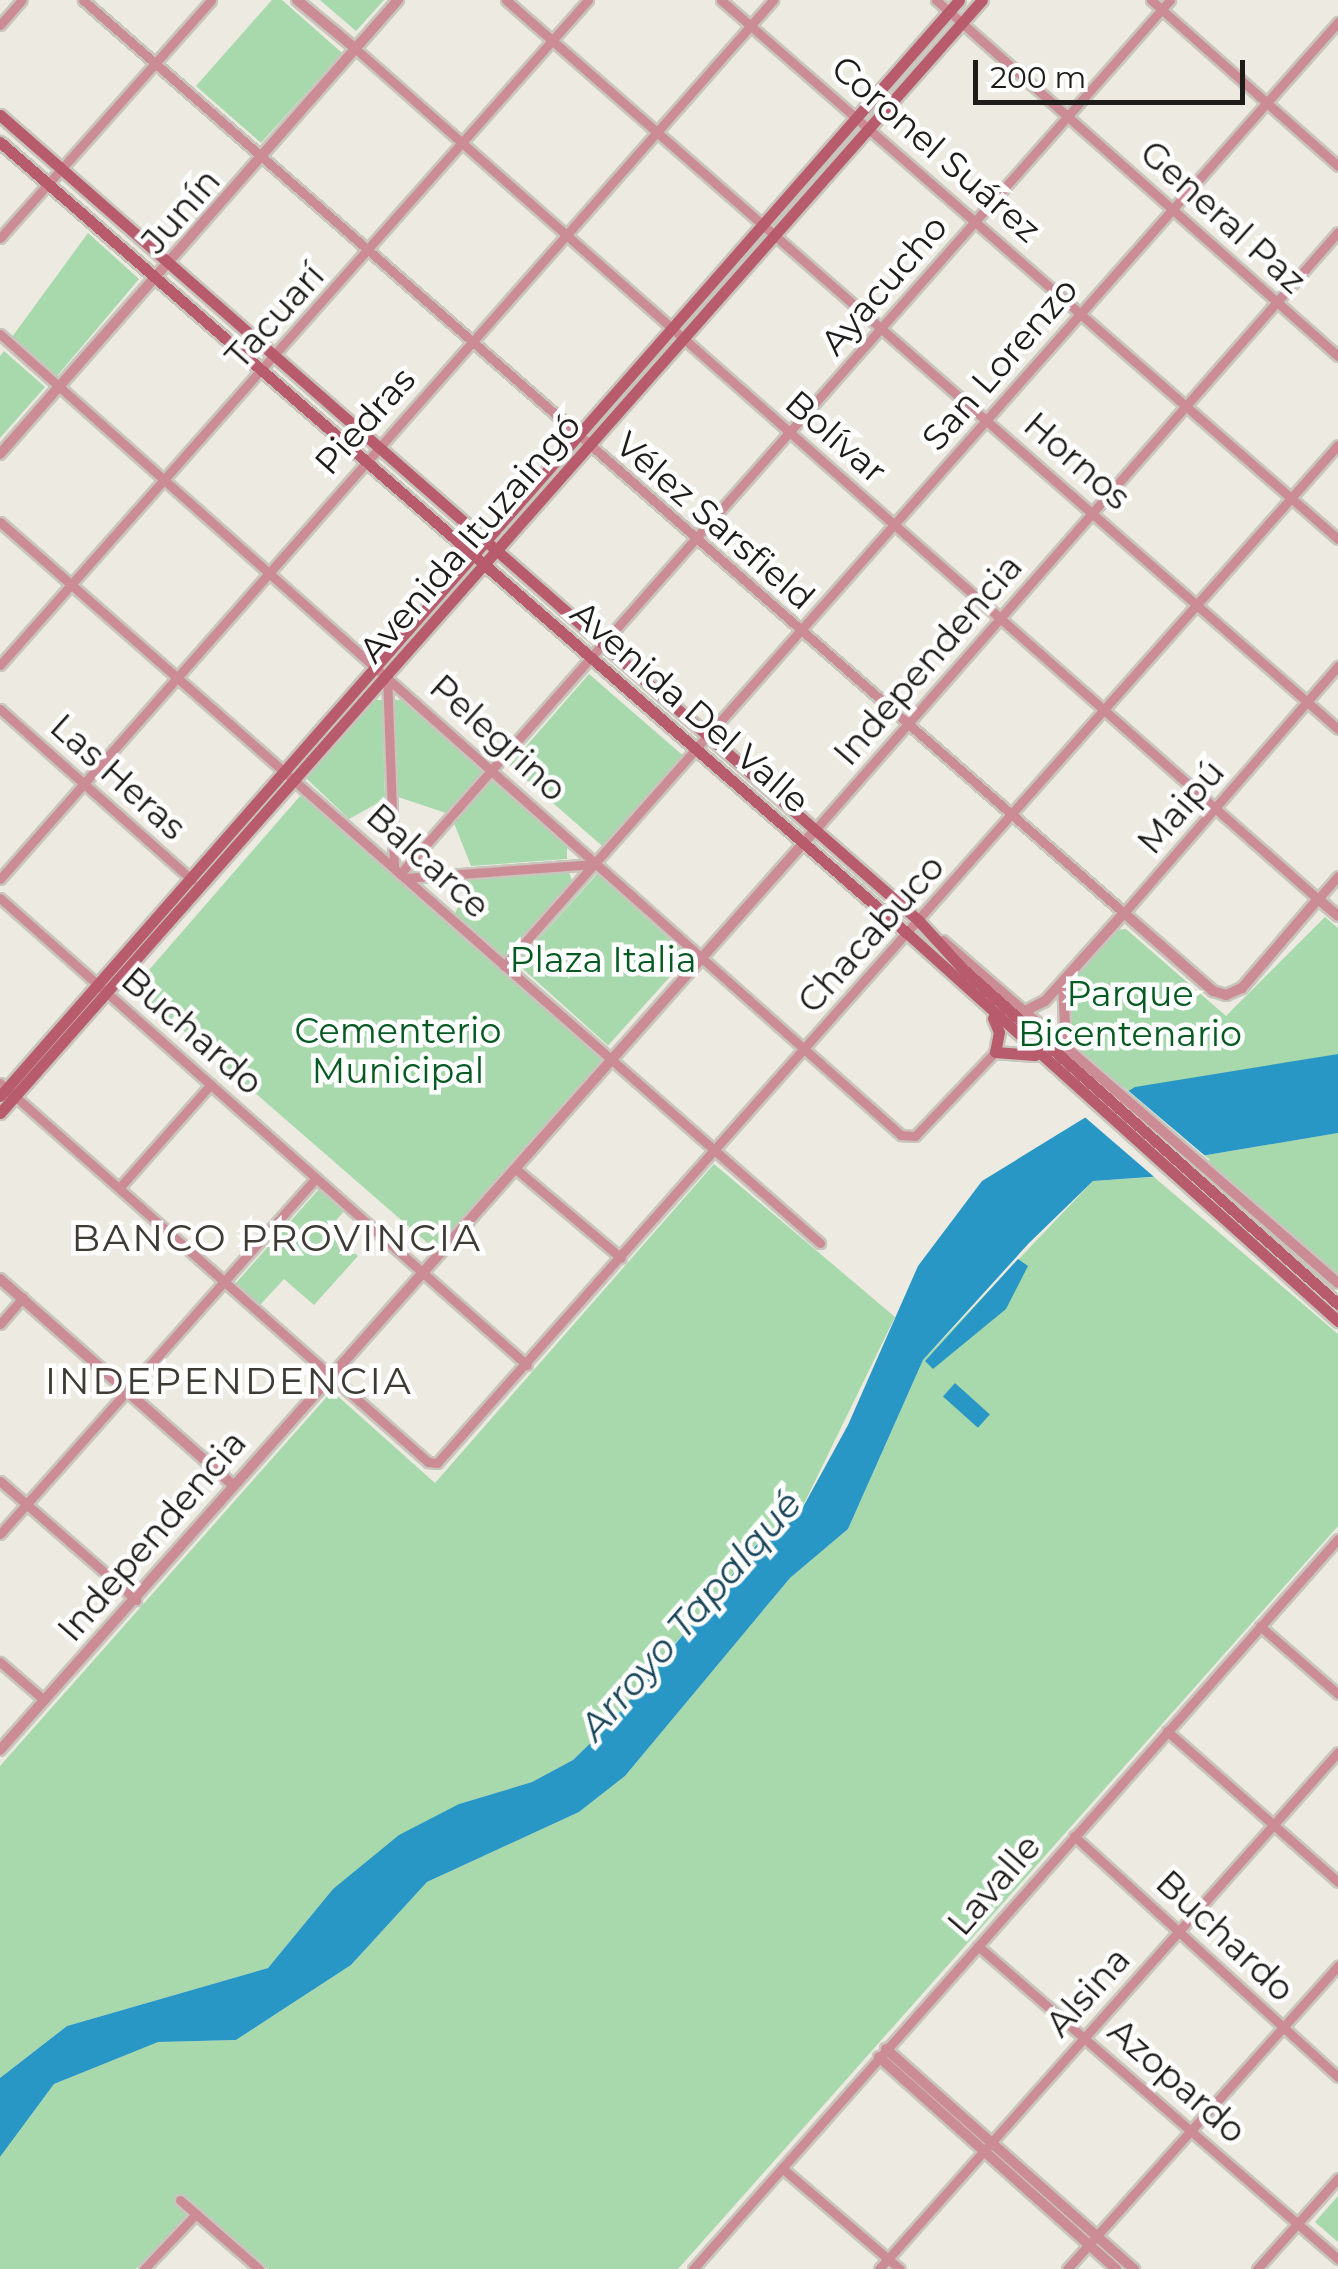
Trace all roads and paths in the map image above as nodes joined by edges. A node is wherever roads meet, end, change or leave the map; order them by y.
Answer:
1 (22, 0) edge
2 (83, 0) edge
3 (211, 0) edge
4 (298, 0) edge
5 (398, 0) edge
6 (506, 0) edge
7 (588, 0) edge
8 (721, 0) edge
9 (773, 0) edge
10 (936, 0) edge
11 (959, 0) edge
12 (982, 0) edge
13 (1151, 0) edge
14 (1170, 0) edge
15 (1162, 9) junction
16 (949, 11) junction
17 (1338, 22) edge
18 (961, 23) junction
19 (750, 25) junction
20 (0, 26) edge
21 (552, 41) junction
22 (357, 50) junction
23 (156, 62) junction
24 (1266, 102) junction
25 (0, 115) edge
26 (858, 116) junction
27 (1067, 116) junction
28 (869, 125) junction
29 (657, 132) junction
30 (0, 142) edge
31 (460, 143) junction
32 (265, 156) junction
33 (1338, 166) edge
34 (65, 170) junction
35 (49, 185) junction
36 (1172, 207) junction
37 (977, 221) junction
38 (764, 222) junction
39 (776, 232) junction
40 (1338, 232) edge
41 (0, 238) edge
42 (566, 238) junction
43 (370, 250) junction
44 (171, 264) junction
45 (157, 280) junction
46 (1278, 301) junction
47 (1081, 313) junction
48 (884, 328) junction
49 (670, 331) junction
50 (0, 334) edge
51 (680, 340) junction
52 (471, 342) junction
53 (276, 356) junction
54 (1338, 356) edge
55 (262, 373) junction
56 (60, 388) junction
57 (1187, 406) junction
58 (988, 420) junction
59 (788, 432) junction
60 (583, 441) junction
61 (1338, 445) edge
62 (380, 447) junction
63 (0, 454) edge
64 (365, 464) junction
65 (164, 477) junction
66 (1291, 498) junction
67 (1094, 513) junction
68 (0, 522) edge
69 (895, 525) junction
70 (696, 539) junction
71 (1338, 539) edge
72 (492, 546) junction
73 (480, 561) junction
74 (268, 571) junction
75 (71, 584) junction
76 (1198, 604) junction
77 (1000, 618) junction
78 (800, 632) junction
79 (605, 645) junction
80 (594, 658) junction
81 (0, 665) edge
82 (1338, 666) edge
83 (382, 671) junction
84 (177, 676) junction
85 (1307, 701) junction
86 (0, 709) edge
87 (1105, 711) junction
88 (906, 725) junction
89 (1338, 729) edge
90 (709, 736) junction
91 (698, 749) junction
92 (493, 769) junction
93 (290, 775) junction
94 (86, 785) junction
95 (1216, 809) junction
96 (1011, 818) junction
97 (816, 830) junction
98 (804, 843) junction
99 (594, 864) junction
100 (399, 874) junction
101 (1338, 876) edge
102 (0, 879) edge
103 (195, 883) junction
104 (0, 898) edge
105 (1318, 899) junction
106 (1124, 912) junction
107 (1338, 916) edge
108 (919, 921) junction
109 (908, 934) junction
110 (698, 955) junction
111 (504, 966) junction
112 (1064, 982) junction
113 (102, 989) junction
114 (1026, 1010) junction
115 (990, 1012) junction
116 (1066, 1047) junction
117 (803, 1050) junction
118 (995, 1052) junction
119 (1035, 1054) junction
120 (611, 1060) junction
121 (211, 1084) junction
122 (1102, 1089) junction
123 (5, 1091) edge
124 (0, 1113) edge
125 (714, 1152) junction
126 (517, 1170) junction
127 (316, 1178) junction
128 (1197, 1181) junction
129 (120, 1188) junction
130 (820, 1242) dead end
131 (621, 1258) junction
132 (420, 1272) junction
133 (0, 1279) edge
134 (223, 1282) junction
135 (1338, 1283) edge
136 (23, 1298) junction
137 (1338, 1304) edge
138 (1338, 1322) edge
139 (0, 1324) edge
140 (527, 1364) junction
141 (330, 1375) junction
142 (130, 1391) junction
143 (0, 1481) edge
144 (234, 1485) junction
145 (26, 1504) junction
146 (0, 1534) edge
147 (1338, 1539) edge
148 (136, 1600) junction
149 (1260, 1626) junction
150 (0, 1662) edge
151 (1338, 1694) edge
152 (44, 1700) junction
153 (1167, 1732) junction
154 (0, 1750) edge
155 (1338, 1752) edge
156 (1274, 1825) junction
157 (1074, 1836) junction
158 (1338, 1882) edge
159 (1181, 1930) junction
160 (978, 1946) junction
161 (1338, 1966) edge
162 (1282, 2026) junction
163 (1084, 2037) junction
164 (882, 2053) junction
165 (1338, 2076) edge
166 (1194, 2131) junction
167 (988, 2147) junction
168 (782, 2168) junction
169 (1338, 2178) edge
170 (180, 2200) dead end
171 (196, 2214) junction
172 (1296, 2224) junction
173 (1093, 2240) junction
174 (888, 2259) junction
175 (1338, 2260) edge
176 (144, 2269) edge
177 (260, 2269) edge
178 (692, 2269) edge
179 (879, 2269) edge
180 (900, 2269) edge
181 (1067, 2269) edge
182 (1116, 2269) edge
183 (1134, 2269) edge
184 (1257, 2269) edge

1 - 20 street
2 - 23 street, Vélez Sarsfield
3 - 23 street
4 - 22 street, Bolívar
5 - 22 street, Junín
6 - 21 street, Hornos
7 - 21 street, Tacuarí
8 - 19 street, Coronel Suárez
9 - 19 street, Piedras
10 - 16 street, General Paz
11 - 16 main road, Avenida Ituzaingó
12 - 18 main road, Avenida Ituzaingó
13 - 15 street
14 - 15 street, Ayacucho
15 - 24 street
15 - 27 street, Ayacucho
16 - 18 street, General Paz
16 - 26 main road, Avenida Ituzaingó
17 - 24 street, San Lorenzo
18 - 27 street, General Paz
18 - 28 main road, Avenida Ituzaingó
19 - 26 street, Coronel Suárez
19 - 29 street, Piedras
21 - 29 street, Hornos
21 - 31 street, Tacuarí
22 - 31 street, Bolívar
22 - 32 street, Junín
23 - 32 street, Vélez Sarsfield
23 - 34 street
24 - 33 street
24 - 36 street, San Lorenzo
25 - 34 main road, Avenida Del Valle
26 - 28 street, Coronel Suárez
26 - 38 main road, Avenida Ituzaingó
27 - 36 street, General Paz
27 - 37 street, Ayacucho
28 - 37 street, Coronel Suárez
28 - 39 main road, Avenida Ituzaingó
29 - 38 street, Hornos
29 - 42 street, Piedras
30 - 35 main road, Avenida Del Valle
31 - 42 street, Bolívar
31 - 43 street, Tacuarí
32 - 43 street, Vélez Sarsfield
32 - 44 street, Junín
34 - 35 street
34 - 44 main road, Avenida Del Valle
35 - 41 street
35 - 45 main road, Avenida Del Valle
36 - 46 street, General Paz
36 - 47 street, San Lorenzo
37 - 47 street, Coronel Suárez
37 - 48 street, Ayacucho
38 - 39 street, Hornos
38 - 49 main road, Avenida Ituzaingó
39 - 48 street, Hornos
39 - 51 main road, Avenida Ituzaingó
40 - 46 street, Independencia
42 - 49 street, Bolívar
42 - 52 street, Piedras
43 - 52 street, Vélez Sarsfield
43 - 53 street, Tacuarí
44 - 45 street, Junín
44 - 53 main road, Avenida Del Valle
45 - 55 main road, Avenida Del Valle
45 - 56 street, Junín
46 - 54 street, General Paz
46 - 57 street, Independencia
47 - 57 street, Coronel Suárez
47 - 58 street, San Lorenzo
48 - 58 street, Hornos
48 - 59 street, Ayacucho
49 - 51 street, Bolívar
49 - 60 main road, Avenida Ituzaingó
50 - 56 street, Pelegrino
51 - 59 street, Bolívar
51 - 60 main road, Avenida Ituzaingó
52 - 60 street, Vélez Sarsfield
52 - 62 street, Piedras
53 - 55 street, Tacuarí
53 - 62 main road, Avenida Del Valle
55 - 64 main road, Avenida Del Valle
55 - 65 street, Tacuarí
56 - 63 street, Junín
56 - 65 street, Pelegrino
57 - 66 street, Coronel Suárez
57 - 67 street, Independencia
58 - 67 street, Hornos
58 - 69 street, San Lorenzo
59 - 69 street, Bolívar
59 - 70 street, Ayacucho
60 - 70 street, Vélez Sarsfield
60 - 72 main road, Avenida Ituzaingó
61 - 66 street, Chacabuco
62 - 64 street, Piedras
62 - 72 main road, Avenida Del Valle
64 - 73 main road, Avenida Del Valle
64 - 74 street, Piedras
65 - 74 street, Pelegrino
65 - 75 street, Tacuarí
66 - 71 street, Coronel Suárez
66 - 76 street, Chacabuco
67 - 76 street, Hornos
67 - 77 street, Independencia
68 - 75 street, Balcarce
69 - 77 street, Bolívar
69 - 78 street, San Lorenzo
70 - 78 street, Vélez Sarsfield
70 - 79 street, Ayacucho
72 - 73 main road, Avenida Ituzaingó
72 - 79 main road, Avenida Del Valle
73 - 80 main road, Avenida Del Valle
73 - 83 main road, Avenida Ituzaingó
74 - 83 street, Pelegrino
74 - 84 street, Piedras
75 - 81 street, Tacuarí
75 - 84 street, Balcarce
76 - 85 street, Hornos
76 - 87 street, Chacabuco
77 - 87 street, Bolívar
77 - 88 street, Independencia
78 - 88 street, Vélez Sarsfield
78 - 90 street, San Lorenzo
79 - 80 street, Ayacucho
79 - 90 main road, Avenida Del Valle
80 - 91 main road, Avenida Del Valle
80 - 92 street, Ayacucho
82 - 85 street, Maipú
83 - 92 street, Pelegrino
83 - 93 main road, Avenida Ituzaingó
83 - 100 street
84 - 93 street, Balcarce
84 - 94 street, Piedras
85 - 89 street, Hornos
85 - 95 street, Maipú
86 - 94 street, Las Heras
87 - 95 street, Bolívar
87 - 96 street, Chacabuco
88 - 96 street, Vélez Sarsfield
88 - 97 street, Independencia
90 - 91 street, San Lorenzo
90 - 97 main road, Avenida Del Valle
91 - 98 main road, Avenida Del Valle
91 - 99 street, San Lorenzo
92 - 99 street, Pelegrino
92 - 100 street, Ayacucho
93 - 100 street, Balcarce
93 - 103 main road, Avenida Ituzaingó
94 - 102 street, Piedras
94 - 103 street, Las Heras
95 - 105 street, Bolívar
95 - 106 street, Maipú
96 - 106 street, Vélez Sarsfield
96 - 108 street, Chacabuco
97 - 98 street, Independencia
97 - 108 main road, Avenida Del Valle
98 - 109 main road, Avenida Del Valle
98 - 110 street, Independencia
99 - 100 street
99 - 110 street, Pelegrino
99 - 111 street, San Lorenzo
100 - 111 street, Balcarce
101 - 105 street
103 - 113 main road, Avenida Ituzaingó
104 - 113 street, Buchardo
105 - 106 street, Vélez Sarsfield
105 - 107 street, Bolívar
106 - 112 street, Maipú
108 - 109 street, Chacabuco
108 - 114 street, Avenida Del Valle
108 - 122 main road, Avenida Del Valle
109 - 115 main road, Avenida Del Valle
109 - 117 street, Chacabuco
110 - 117 street, Pelegrino
110 - 120 street, Independencia
111 - 120 street, Balcarce
112 - 114 street, Maipú
112 - 116 street
113 - 121 street, Buchardo
113 - 123 main road, Avenida Ituzaingó
114 - 116 street, Avenida Del Valle
115 - 118 main road
115 - 119 main road, Avenida Del Valle
116 - 122 street, Avenida Del Valle
117 - 118 street, Pelegrino
117 - 125 street, Chacabuco
118 - 119 main road
119 - 128 main road, Avenida Del Valle
120 - 125 street, Balcarce
120 - 126 street, Independencia
121 - 127 street, Buchardo
121 - 129 street
122 - 128 main road, Avenida Del Valle
123 - 124 main road, Avenida Ituzaingó
123 - 129 street
125 - 130 street, Balcarce
125 - 131 street, Chacabuco
126 - 131 street
126 - 132 street, Independencia
127 - 132 street, Buchardo
127 - 134 street
128 - 135 street, Avenida Del Valle
128 - 137 main road, Avenida Del Valle
128 - 138 main road, Avenida Del Valle
129 - 134 street
131 - 140 street, Chacabuco
132 - 140 street, Buchardo
132 - 141 street, Independencia
133 - 136 street
134 - 141 street
134 - 142 street
136 - 139 street
136 - 142 street
140 - 141 street, Chacabuco
141 - 144 street, Independencia
142 - 144 street
142 - 145 street
143 - 145 street
144 - 148 street, Independencia
145 - 146 street
145 - 148 street
147 - 149 street, Lavalle
148 - 152 street, Independencia
149 - 151 street
149 - 153 street, Lavalle
150 - 152 street
152 - 154 street, Independencia
153 - 156 street
153 - 157 street, Lavalle
155 - 156 street, Alsina
156 - 158 street
156 - 159 street, Alsina
157 - 159 street, Buchardo
157 - 160 street, Lavalle
159 - 162 street, Buchardo
159 - 163 street, Alsina
160 - 163 street, Azopardo
160 - 164 street, Lavalle
161 - 162 street
162 - 165 street, Buchardo
162 - 166 street
163 - 166 street, Azopardo
163 - 167 street, Alsina
164 - 167 street
164 - 168 street, Lavalle
166 - 172 street, Azopardo
166 - 173 street
167 - 173 street
167 - 174 street, Alsina
168 - 174 street
168 - 178 street, Lavalle
169 - 172 street
170 - 171 street
171 - 176 street
171 - 177 street
172 - 175 street, Azopardo
172 - 184 street
173 - 181 street
173 - 182 street
173 - 183 street
174 - 179 street, Alsina
174 - 180 street

